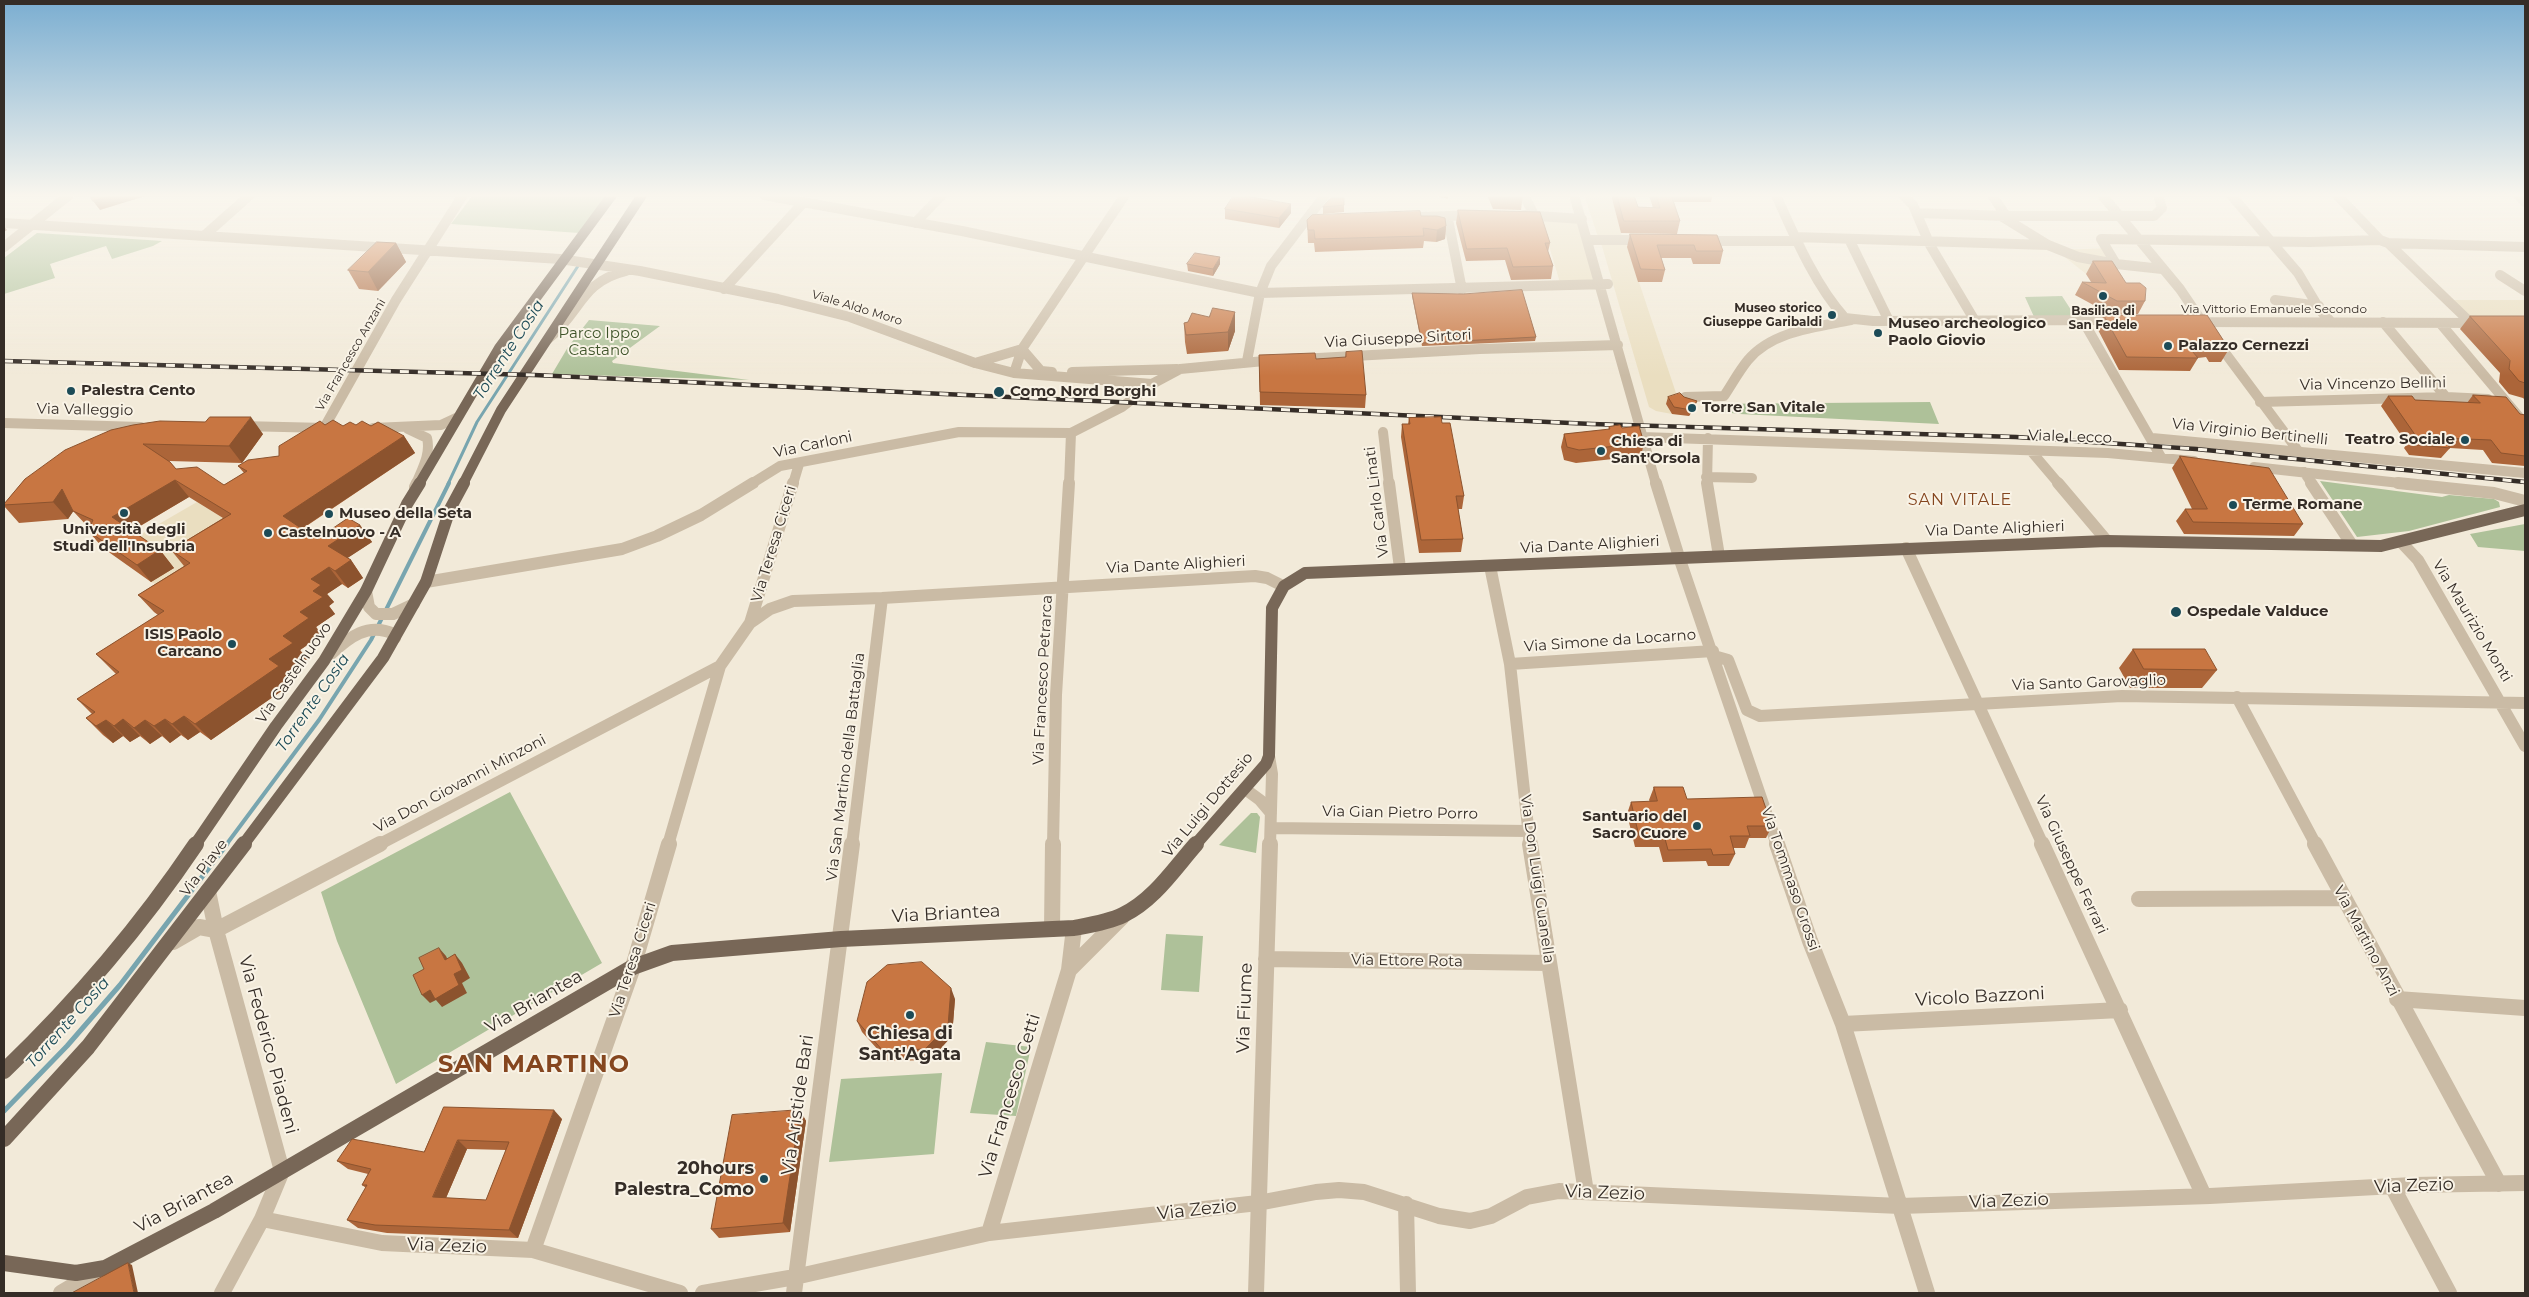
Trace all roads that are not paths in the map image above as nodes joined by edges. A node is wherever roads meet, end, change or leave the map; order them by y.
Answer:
1 (423, 256) edge
2 (504, 256) edge
3 (571, 256) edge
4 (597, 256) edge
5 (755, 256) edge
6 (1082, 256) joint
7 (1280, 256) edge
8 (1455, 256) edge
9 (1594, 256) edge
10 (1805, 256) edge
11 (1857, 256) edge
12 (1937, 256) edge
13 (2074, 256) edge
14 (2112, 256) edge
15 (2151, 256) edge
16 (2284, 256) edge
17 (2399, 256) edge
18 (568, 260) junction
19 (592, 263) junction
20 (2116, 264) junction
21 (2162, 269) junction
22 (640, 271) junction
23 (2500, 275) dead end
24 (1605, 284) junction
25 (724, 289) junction
26 (1462, 290) junction
27 (2525, 291) edge
28 (1260, 293) junction
29 (2275, 300) dead end
30 (2319, 306) junction
31 (2082, 319) junction
32 (1851, 320) junction
33 (2133, 320) edge
34 (1889, 321) junction
35 (1976, 321) junction
36 (2182, 321) edge
37 (2202, 322) junction
38 (2331, 322) junction
39 (2383, 322) junction
40 (2440, 323) junction
41 (2468, 323) junction
42 (2489, 323) edge
43 (544, 341) junction
44 (1618, 345) junction
45 (1022, 349) junction
46 (1247, 361) junction
47 (975, 363) junction
48 (1180, 369) junction
49 (1014, 373) junction
50 (1152, 384) junction
51 (1685, 397) edge
52 (2446, 397) junction
53 (2503, 400) junction
54 (1130, 402) joint
55 (2260, 402) junction
56 (456, 418) junction
57 (4, 423) edge
58 (2525, 424) edge
59 (157, 426) edge
60 (233, 426) edge
61 (360, 428) edge
62 (406, 428) junction
63 (1383, 432) dead end
64 (1071, 433) junction
65 (1642, 437) junction
66 (1708, 438) junction
67 (2152, 438) junction
68 (2031, 451) junction
69 (2299, 452) junction
70 (2161, 457) junction
71 (2209, 462) edge
72 (799, 464) junction
73 (2247, 467) edge
74 (2304, 472) junction
75 (2525, 473) edge
76 (1706, 477) junction
77 (1752, 478) dead end
78 (2494, 493) junction
79 (2525, 493) edge
80 (2525, 501) edge
81 (407, 504) junction
82 (2525, 510) edge
83 (2525, 518) edge
84 (2493, 520) junction
85 (2107, 541) junction
86 (2401, 542) junction
87 (2352, 545) junction
88 (1906, 548) junction
89 (1719, 556) junction
90 (1679, 557) junction
91 (1490, 566) junction
92 (1400, 568) junction
93 (431, 581) junction
94 (1283, 586) junction
95 (1064, 588) junction
96 (366, 591) junction
97 (882, 598) junction
98 (414, 604) junction
99 (750, 623) junction
100 (390, 634) junction
101 (1713, 654) junction
102 (324, 661) junction
103 (1510, 664) junction
104 (720, 666) junction
105 (2237, 697) junction
106 (2502, 702) junction
107 (2525, 703) edge
108 (1978, 704) junction
109 (2525, 746) edge
110 (1269, 756) junction
111 (1245, 789) junction
112 (1271, 821) junction
113 (1528, 832) junction
114 (208, 891) junction
115 (2344, 898) junction
116 (2140, 899) dead end
117 (1123, 914) junction
118 (1074, 928) junction
119 (1052, 929) junction
120 (216, 930) junction
121 (841, 939) junction
122 (167, 947) junction
123 (1266, 959) junction
124 (1549, 963) junction
125 (633, 967) junction
126 (1069, 970) junction
127 (2397, 999) junction
128 (2525, 1008) edge
129 (2120, 1010) junction
130 (1843, 1024) junction
131 (4, 1071) edge
132 (4, 1139) edge
133 (282, 1171) junction
134 (2525, 1183) edge
135 (2499, 1184) junction
136 (2392, 1186) junction
137 (1586, 1192) junction
138 (2204, 1196) junction
139 (1258, 1203) junction
140 (1406, 1204) junction
141 (1900, 1206) junction
142 (262, 1219) junction
143 (989, 1234) junction
144 (533, 1250) junction
145 (4, 1262) edge
146 (105, 1268) junction
147 (794, 1285) edge
148 (61, 1293) edge
149 (222, 1293) edge
150 (680, 1293) edge
151 (703, 1293) edge
152 (1256, 1293) edge
153 (1408, 1293) edge
154 (1927, 1293) edge
155 (2449, 1293) edge

1 - 60 street, Via Francesco Anzani
2 - 18 street, Viale Aldo Moro
3 - 18 main road, Via Castelnuovo
4 - 19 main road, Via Piave
5 - 25 street
6 - 28 street
6 - 45 street
7 - 28 street
8 - 26 street
9 - 24 street, Via Tommaso Grossi
10 - 32 street
11 - 34 street
12 - 35 street
13 - 20 street
14 - 20 street
15 - 21 street
16 - 30 street
17 - 41 street
18 - 19 street, Viale Aldo Moro
18 - 56 main road, Via Castelnuovo
19 - 22 street, Viale Aldo Moro
19 - 43 main road, Via Piave
20 - 21 street
21 - 37 street
22 - 25 street, Viale Aldo Moro
22 - 43 street, Viale Aldo Moro
23 - 27 street
24 - 26 street
24 - 44 street, Via Tommaso Grossi
25 - 47 street, Viale Aldo Moro
26 - 28 street
28 - 46 street
29 - 30 street
30 - 38 street
31 - 33 street
31 - 35 street
31 - 67 street
32 - 34 street
32 - 51 street
34 - 35 street
36 - 37 street, Via Vittorio Emanuele Secondo
37 - 38 street, Via Vittorio Emanuele Secondo
37 - 55 street
38 - 39 street, Via Vittorio Emanuele Secondo
39 - 40 street, Via Vittorio Emanuele Secondo
39 - 52 street
40 - 41 street, Via Vittorio Emanuele Secondo
40 - 53 street
41 - 42 street, Via Vittorio Emanuele Secondo
43 - 93 main road, Via Piave
44 - 46 street, Via Giuseppe Sirtori
44 - 65 street, Via Tommaso Grossi
45 - 47 street
45 - 48 street
45 - 49 street
46 - 48 street, Via Giuseppe Sirtori
47 - 49 street, Viale Aldo Moro
48 - 50 street, Via Giuseppe Sirtori
49 - 50 street, Viale Aldo Moro
50 - 54 street, Via Giuseppe Sirtori
52 - 53 street, Via Vincenzo Bellini
52 - 55 street, Via Vincenzo Bellini
53 - 58 street
54 - 64 street, Via Carloni
55 - 69 street
56 - 62 street
56 - 81 main road, Via Castelnuovo
57 - 59 street, Via Valleggio
61 - 62 street
62 - 81 street
63 - 92 street, Via Carlo Linati
64 - 72 street, Via Carloni
64 - 95 street, Via Francesco Petrarca
65 - 66 street, Viale Lecco
65 - 90 street, Via Tommaso Grossi
66 - 68 street, Viale Lecco
66 - 76 street
67 - 69 street, Via Virginio Bertinelli
67 - 70 street
68 - 70 street, Viale Lecco
68 - 85 street
69 - 75 street, Via Virginio Bertinelli
70 - 71 street, Viale Lecco
72 - 93 street, Via Carloni
72 - 99 street, Via Teresa Ciceri
73 - 74 street
74 - 78 street
74 - 87 street
76 - 77 street
76 - 89 street
78 - 79 street
78 - 80 street
81 - 96 main road, Via Castelnuovo
82 - 84 main road, Via Dante Alighieri
83 - 84 main road, Via Dante Alighieri
84 - 86 main road, Via Dante Alighieri
85 - 87 main road, Via Dante Alighieri
85 - 88 main road, Via Dante Alighieri
86 - 87 main road, Via Dante Alighieri
86 - 106 street, Via Maurizio Monti
88 - 89 main road, Via Dante Alighieri
88 - 108 street, Via Giuseppe Ferrari
89 - 90 main road, Via Dante Alighieri
90 - 91 main road, Via Dante Alighieri
90 - 101 street, Via Tommaso Grossi
91 - 92 main road, Via Dante Alighieri
91 - 103 street, Via Don Luigi Guanella
92 - 94 main road, Via Dante Alighieri
93 - 98 main road, Via Piave
94 - 95 street, Via Dante Alighieri
94 - 110 main road, Via Luigi Dottesio
95 - 97 street, Via Dante Alighieri
95 - 119 street, Via Francesco Petrarca
96 - 98 street
96 - 102 main road, Via Castelnuovo
97 - 99 street, Via Dante Alighieri
97 - 121 street, Via San Martino della Battaglia
98 - 100 main road, Via Piave
99 - 104 street, Via Dante Alighieri
100 - 102 street
100 - 114 main road, Via Piave
101 - 103 street, Via Simone da Locarno
101 - 108 street, Via Santo Garovaglio
101 - 130 street, Via Tommaso Grossi
102 - 131 main road, Via Castelnuovo
103 - 113 street, Via Don Luigi Guanella
104 - 120 street, Via Don Giovanni Minzoni
104 - 125 street, Via Teresa Ciceri
105 - 106 street, Via Santo Garovaglio
105 - 108 street, Via Santo Garovaglio
105 - 115 street, Via Martino Anzi
106 - 107 street, Via Santo Garovaglio
106 - 109 street, Via Maurizio Monti
108 - 129 street, Via Giuseppe Ferrari
110 - 111 main road, Via Luigi Dottesio
110 - 112 street, Via Fiume
111 - 112 street
111 - 117 main road, Via Luigi Dottesio
112 - 113 street, Via Gian Pietro Porro
112 - 123 street, Via Fiume
113 - 124 street, Via Don Luigi Guanella
114 - 120 street, Via Federico Piadeni
114 - 122 main road, Via Piave
115 - 116 street
115 - 127 street, Via Martino Anzi
117 - 118 main road, Via Luigi Dottesio
117 - 126 street, Via Francesco Cetti
118 - 119 main road, Via Briantea
118 - 126 street, Via Francesco Cetti
119 - 121 main road, Via Briantea
120 - 122 street
120 - 133 street, Via Federico Piadeni
121 - 125 main road, Via Briantea
121 - 147 street, Via Aristide Bari
122 - 132 main road, Via Piave
123 - 124 street, Via Ettore Rota
123 - 139 street, Via Fiume
124 - 137 street, Via Don Luigi Guanella
125 - 133 main road, Via Briantea
125 - 144 street, Via Teresa Ciceri
126 - 143 street, Via Francesco Cetti
127 - 128 street
127 - 135 street, Via Martino Anzi
129 - 130 street, Vicolo Bazzoni
129 - 138 street, Via Giuseppe Ferrari
130 - 141 street, Via Tommaso Grossi
133 - 142 street
133 - 146 main road, Via Briantea
134 - 135 street, Via Zezio
135 - 136 street, Via Zezio
136 - 138 street, Via Zezio
136 - 155 street
137 - 140 street, Via Zezio
137 - 141 street, Via Zezio
138 - 141 street, Via Zezio
139 - 140 street, Via Zezio
139 - 143 street, Via Zezio
139 - 152 street, Via Fiume
140 - 153 street
141 - 154 street, Via Tommaso Grossi
142 - 144 street, Via Zezio
142 - 149 street
143 - 147 street, Via Zezio
144 - 150 street, Via Zezio
145 - 146 main road, Via Briantea
146 - 148 street
147 - 151 street, Via Zezio

